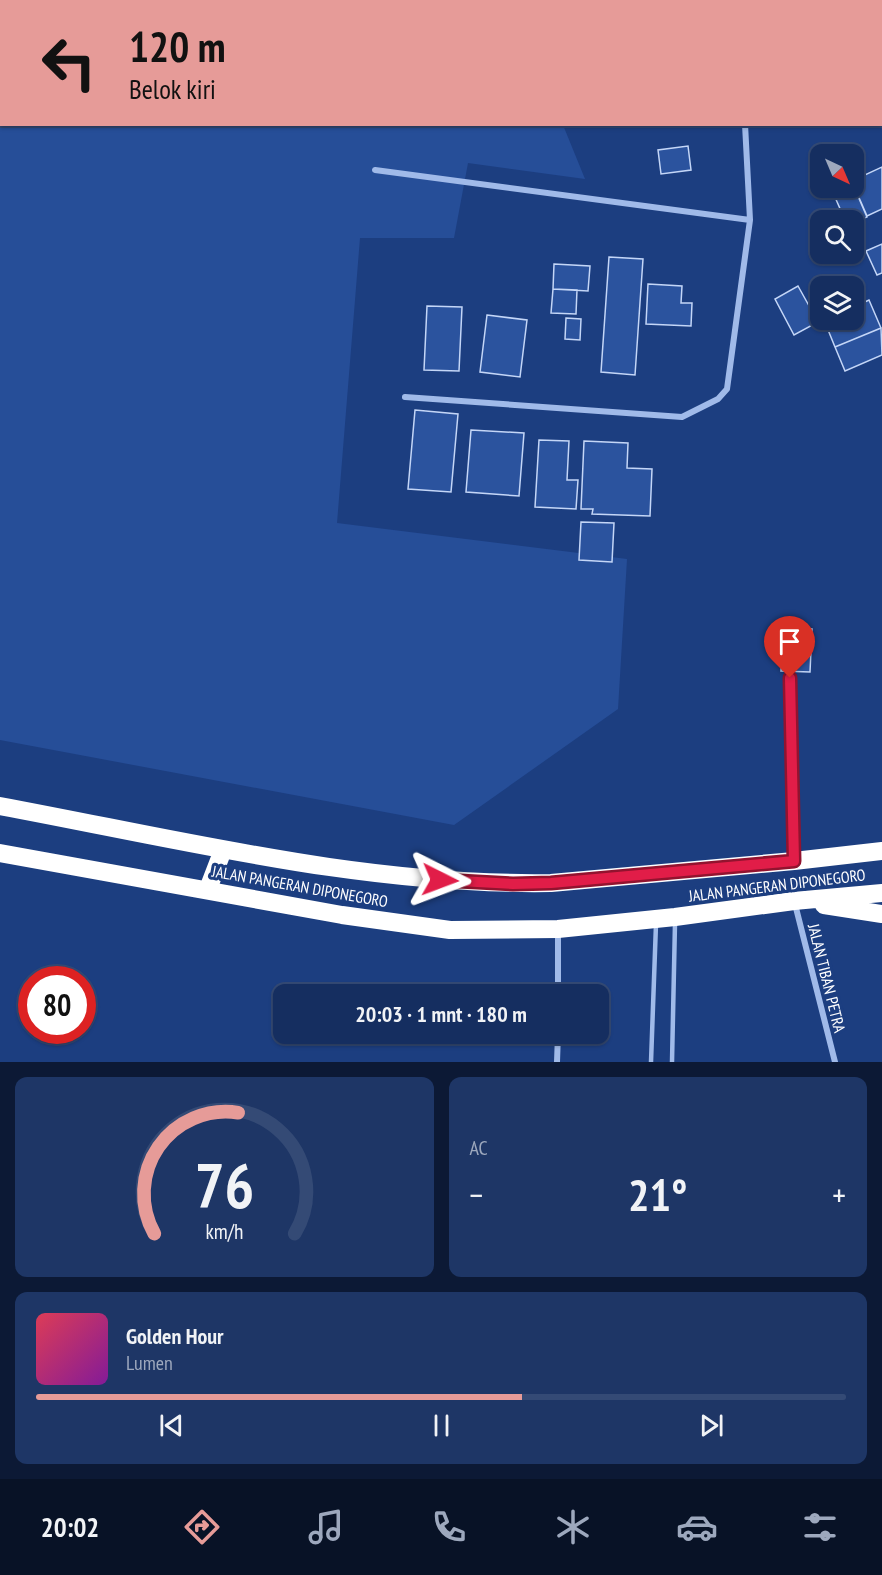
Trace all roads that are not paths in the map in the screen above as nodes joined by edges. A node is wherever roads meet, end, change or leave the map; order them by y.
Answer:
1 (745, 126) edge
2 (375, 170) dead end
3 (750, 220) junction
4 (405, 397) dead end
5 (790, 678) dead end
6 (0, 806) edge
7 (223, 850) junction
8 (882, 850) edge
9 (0, 853) edge
10 (794, 861) junction
11 (208, 889) junction
12 (882, 893) edge
13 (794, 901) junction
14 (882, 914) edge
15 (675, 917) junction
16 (656, 918) junction
17 (558, 929) junction
18 (558, 984) edge
19 (558, 1044) edge
20 (557, 1062) edge
21 (651, 1062) edge
22 (672, 1062) edge
23 (835, 1062) edge

1 - 3 street
2 - 3 street
3 - 4 street
5 - 10 lane
6 - 7 highway, JALAN PANGERAN DIPONEGORO
7 - 10 highway, JALAN PANGERAN DIPONEGORO
7 - 11 highway
8 - 10 highway, JALAN PANGERAN DIPONEGORO
9 - 11 highway, JALAN PANGERAN DIPONEGORO
11 - 17 highway, JALAN PANGERAN DIPONEGORO
12 - 13 highway, JALAN PANGERAN DIPONEGORO
13 - 14 highway
13 - 15 highway, JALAN PANGERAN DIPONEGORO
13 - 23 street, JALAN TIBAN PETRA
15 - 16 highway, JALAN PANGERAN DIPONEGORO
15 - 22 lane
16 - 17 highway, JALAN PANGERAN DIPONEGORO
16 - 21 lane
17 - 18 street
19 - 20 street

